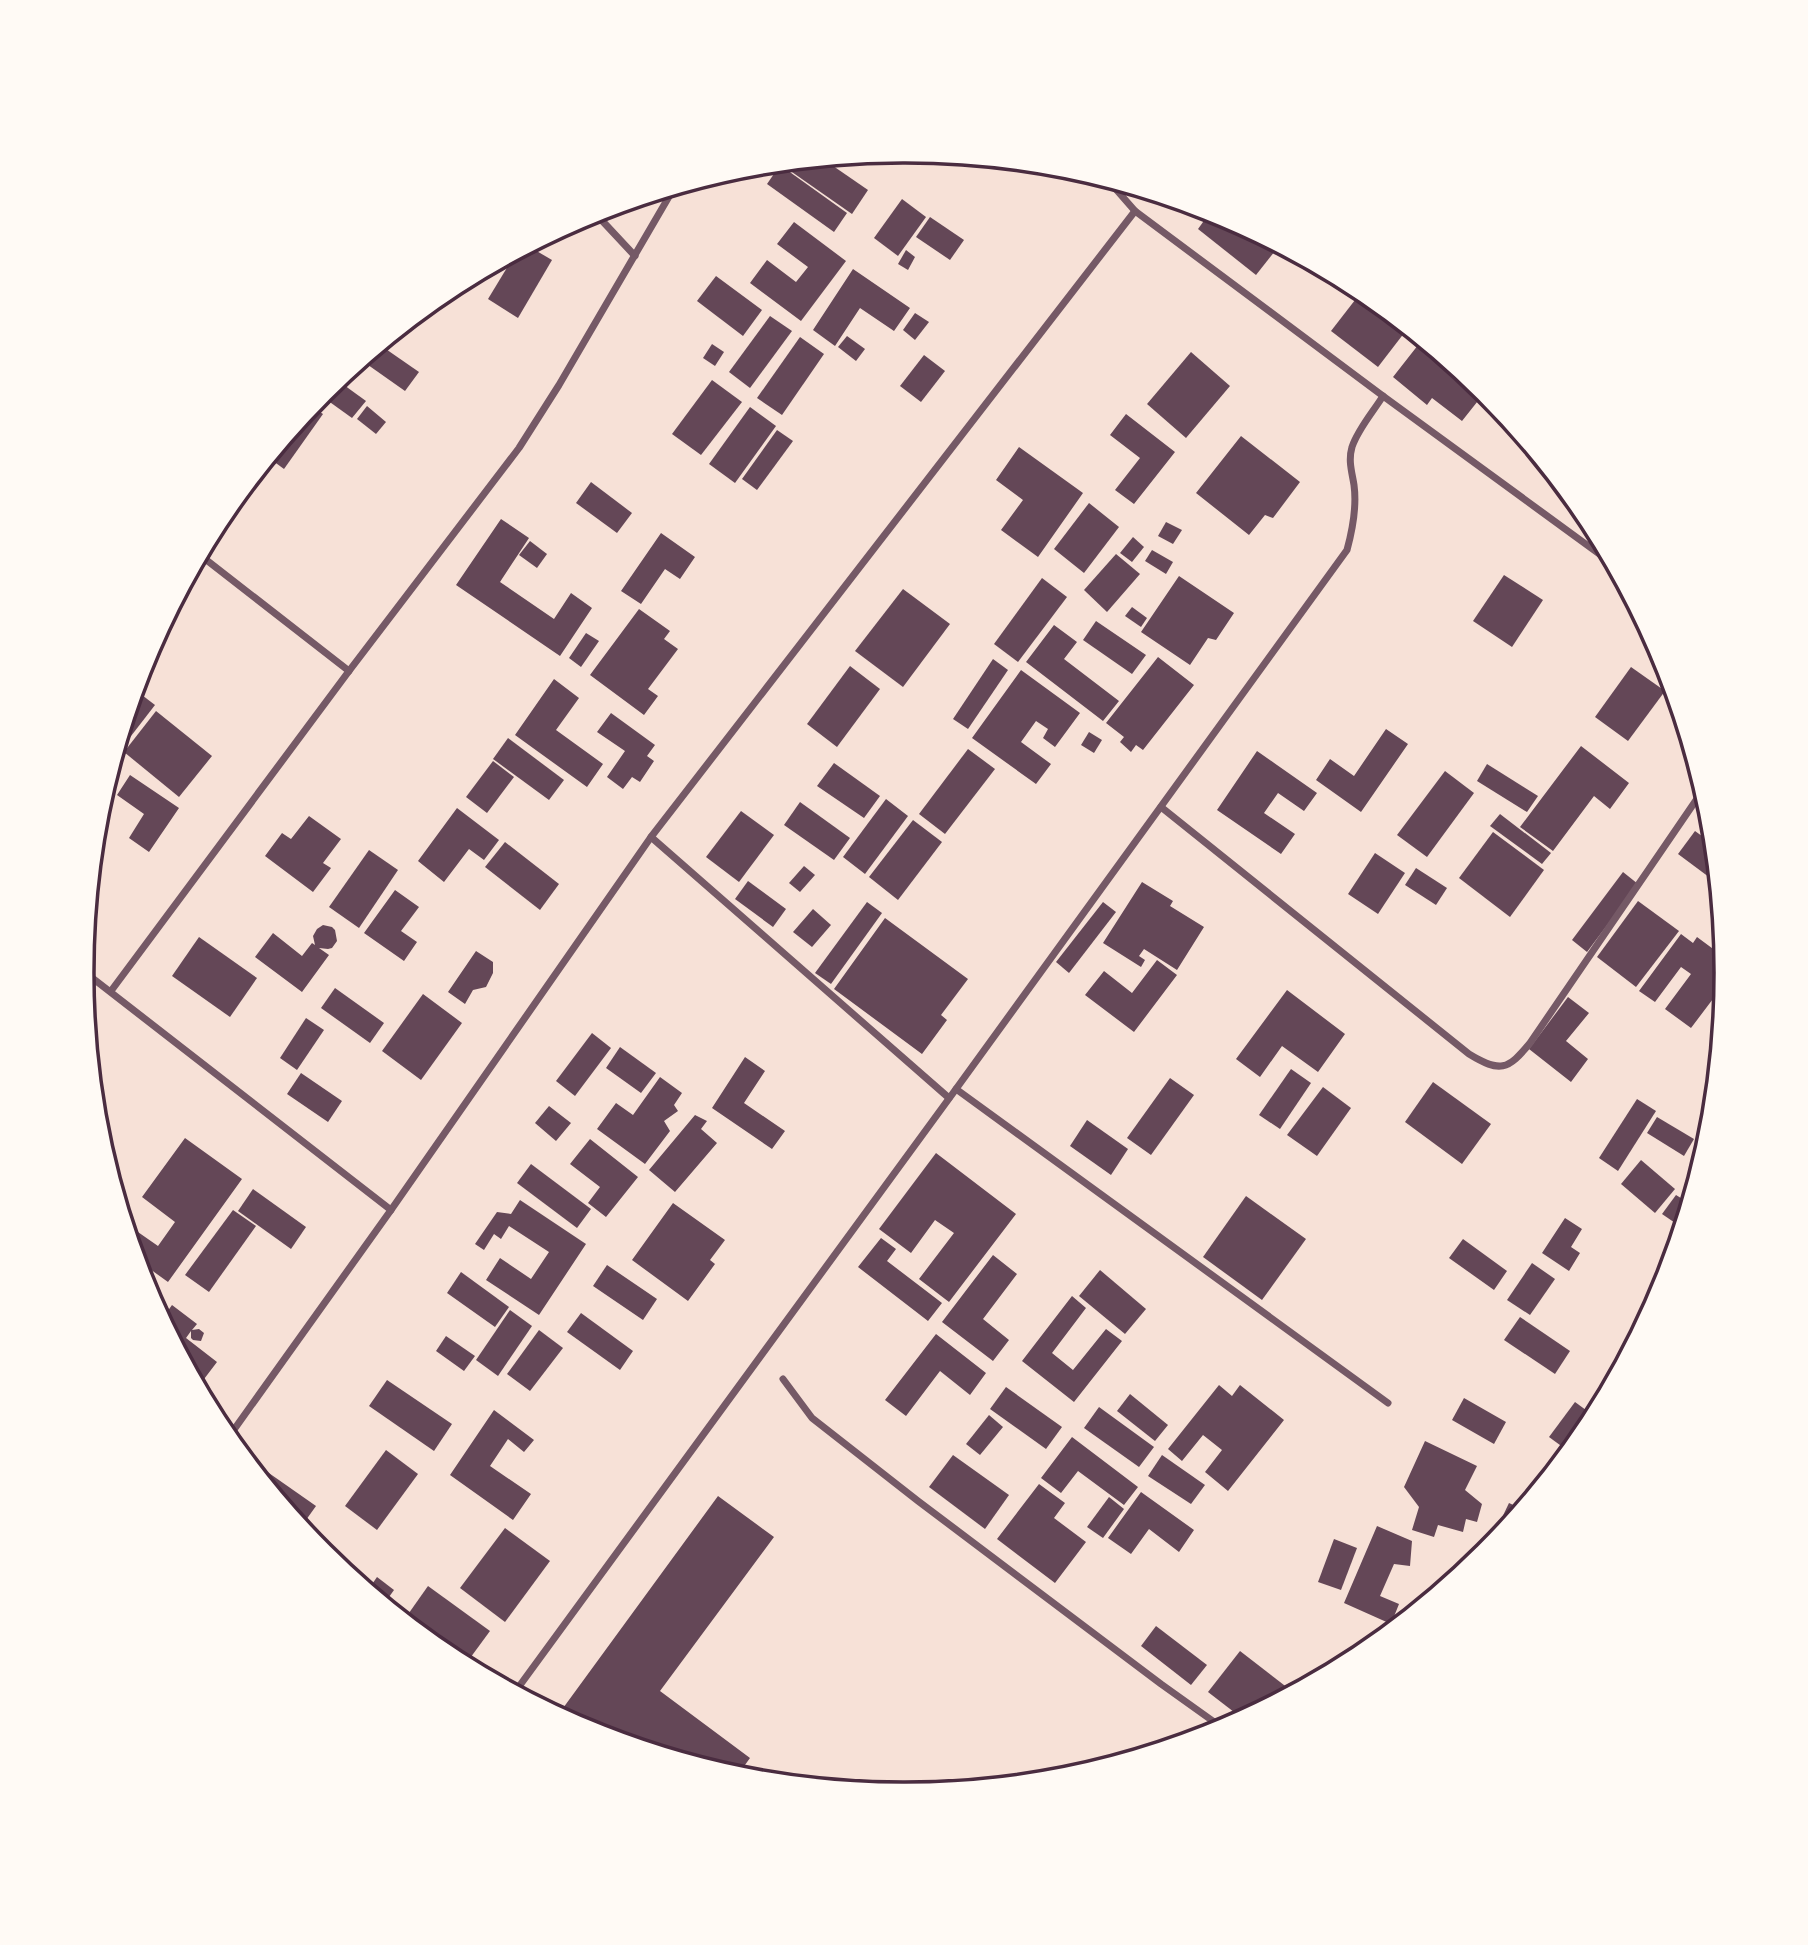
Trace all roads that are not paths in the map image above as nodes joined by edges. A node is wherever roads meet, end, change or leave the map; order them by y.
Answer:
1 (1119, 192) edge
2 (668, 199) edge
3 (1135, 211) junction
4 (603, 222) edge
5 (635, 256) junction
6 (1383, 396) junction
7 (1594, 550) edge
8 (207, 561) edge
9 (349, 671) junction
10 (1695, 802) edge
11 (1161, 807) junction
12 (651, 837) junction
13 (94, 979) edge
14 (111, 991) junction
15 (956, 1089) junction
16 (949, 1098) junction
17 (391, 1210) junction
18 (783, 1379) dead end
19 (1388, 1403) dead end
20 (235, 1427) edge
21 (520, 1685) edge
22 (1213, 1721) edge

1 - 3 street
2 - 5 street
3 - 6 street
3 - 12 street
4 - 5 street
5 - 9 street
6 - 7 street
6 - 11 street
8 - 9 street
9 - 14 street
10 - 11 street
11 - 15 street
12 - 16 street
12 - 17 street
13 - 14 street
14 - 17 street
15 - 16 street
15 - 19 street
16 - 21 street
17 - 20 street
18 - 22 street

